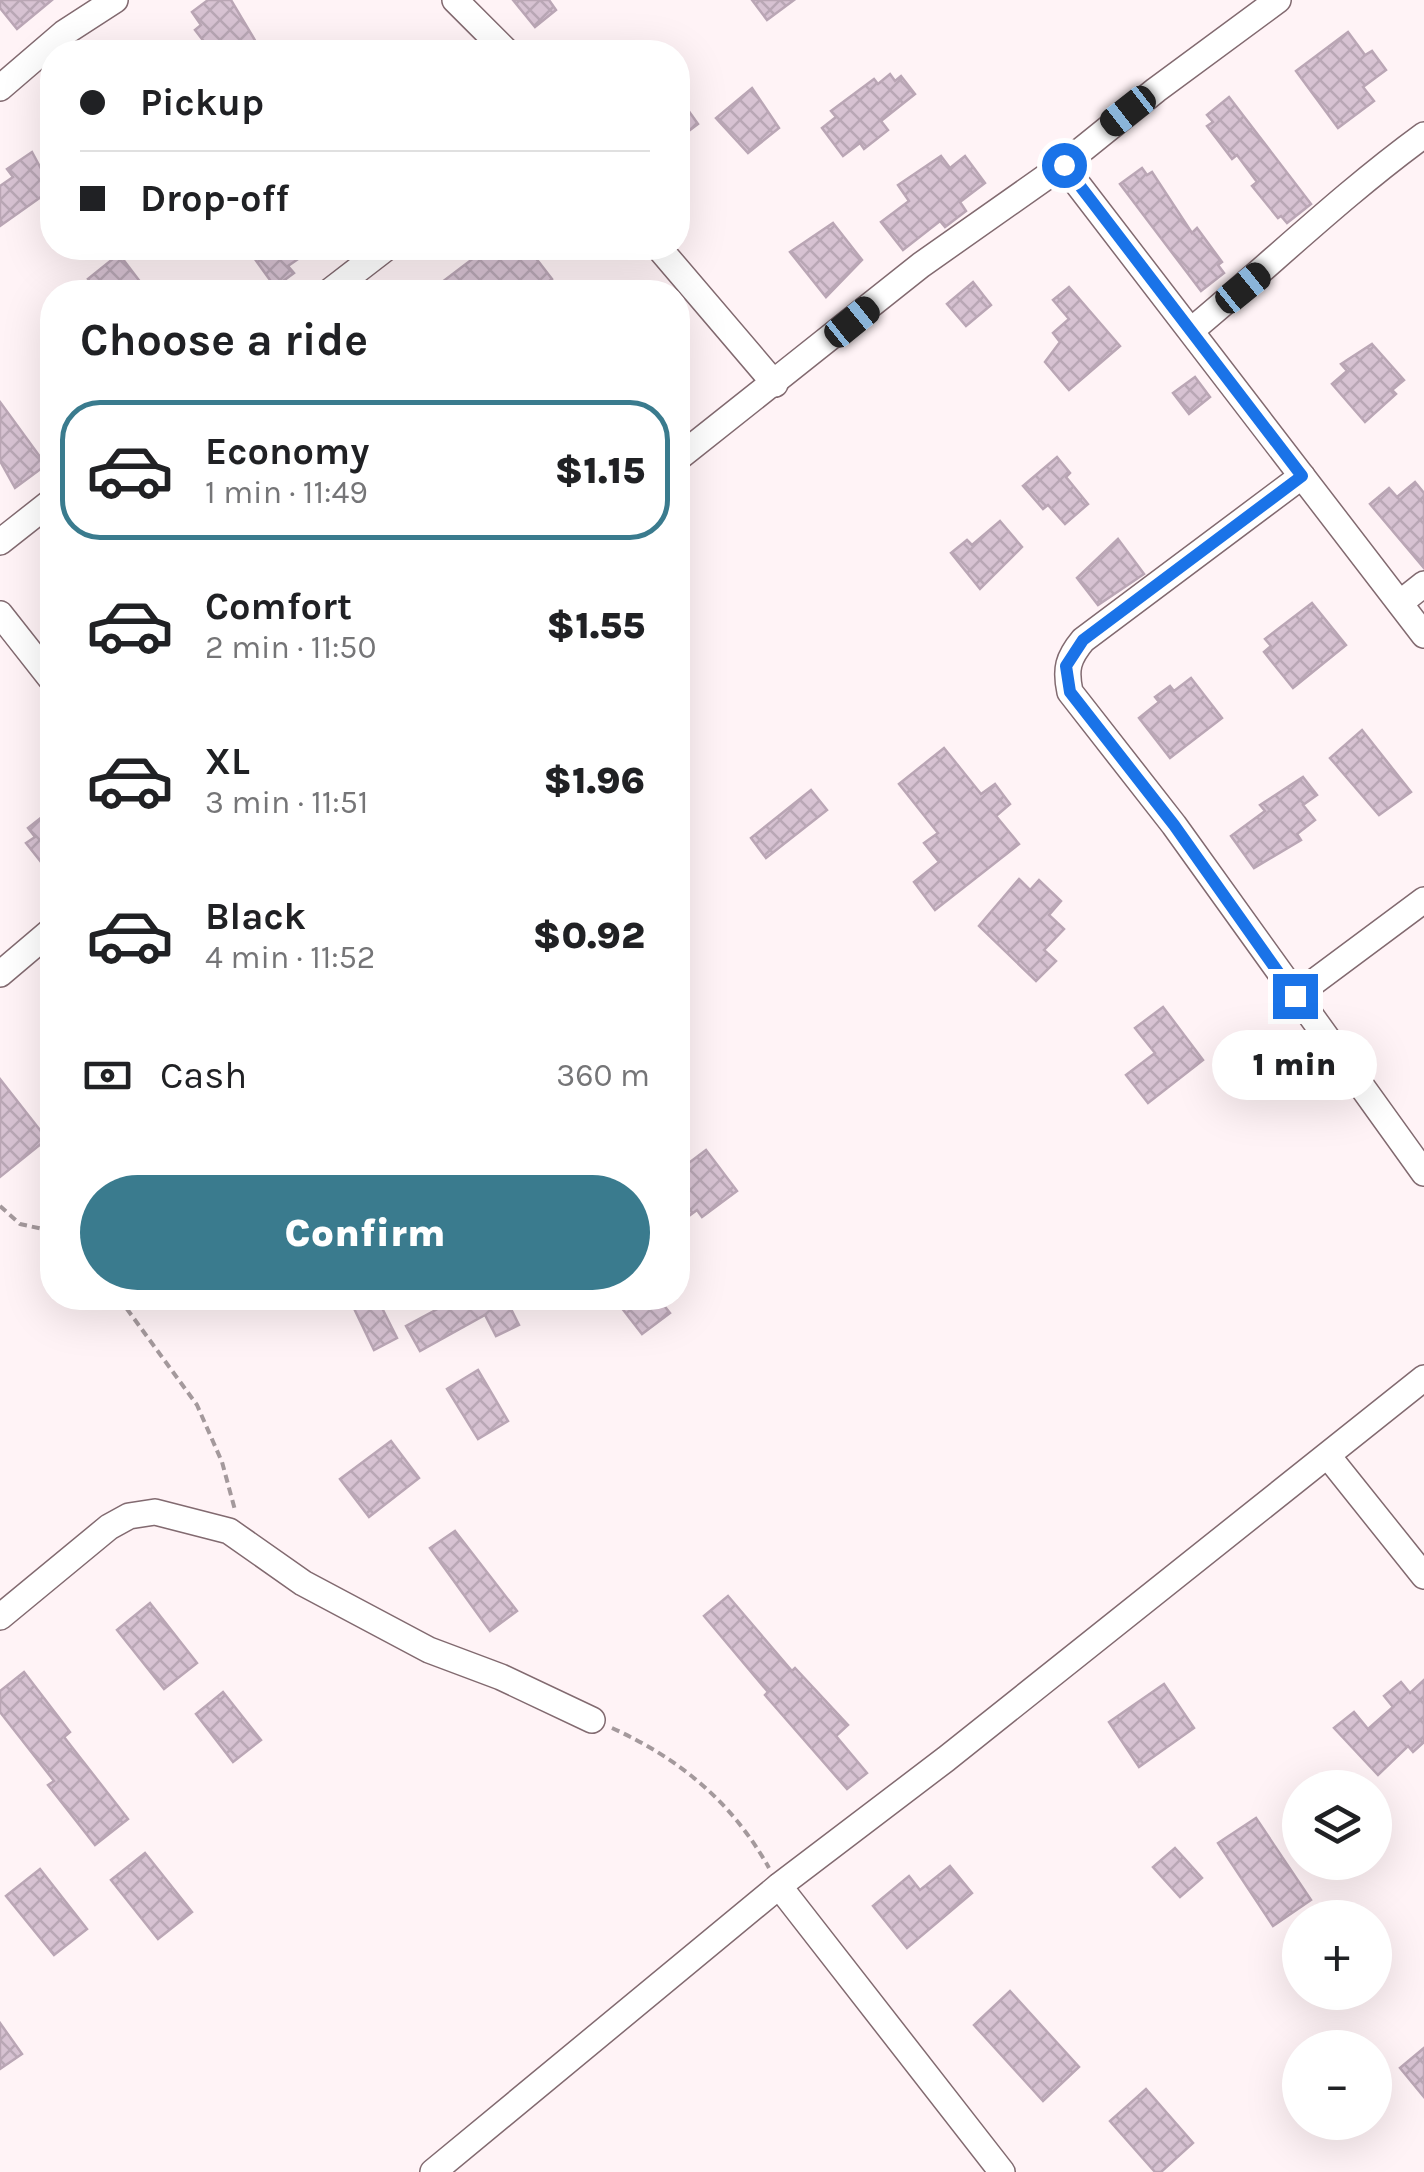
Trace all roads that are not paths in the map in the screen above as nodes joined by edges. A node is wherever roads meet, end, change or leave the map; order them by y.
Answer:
1 (115, 0) edge
2 (456, 0) edge
3 (1278, 0) edge
4 (56, 40) edge
5 (495, 40) edge
6 (40, 54) edge
7 (0, 88) edge
8 (1424, 136) edge
9 (1064, 165) junction
10 (370, 260) edge
11 (669, 260) edge
12 (345, 280) edge
13 (686, 280) edge
14 (690, 284) edge
15 (1192, 329) junction
16 (775, 384) junction
17 (690, 449) edge
18 (1302, 476) junction
19 (40, 511) edge
20 (0, 542) edge
21 (1424, 584) edge
22 (1400, 603) junction
23 (0, 614) edge
24 (1424, 635) edge
25 (40, 665) edge
26 (1424, 900) edge
27 (40, 940) edge
28 (0, 974) edge
29 (1295, 996) junction
30 (1424, 1172) edge
31 (1424, 1378) edge
32 (1328, 1456) junction
33 (1424, 1576) edge
34 (0, 1618) edge
35 (592, 1720) road end
36 (779, 1886) junction
37 (433, 2172) edge
38 (1002, 2172) edge

1 - 4 street
2 - 5 street
3 - 9 street
6 - 7 street
8 - 15 street
9 - 15 street
9 - 16 street
10 - 12 street
11 - 13 street
14 - 16 street
15 - 18 street
16 - 17 street
18 - 22 street
18 - 29 street
19 - 20 street
21 - 22 street
22 - 24 street
23 - 25 street
26 - 29 street
27 - 28 street
29 - 30 street
31 - 32 street
32 - 33 street
32 - 36 street
34 - 35 street
36 - 37 street
36 - 38 street

